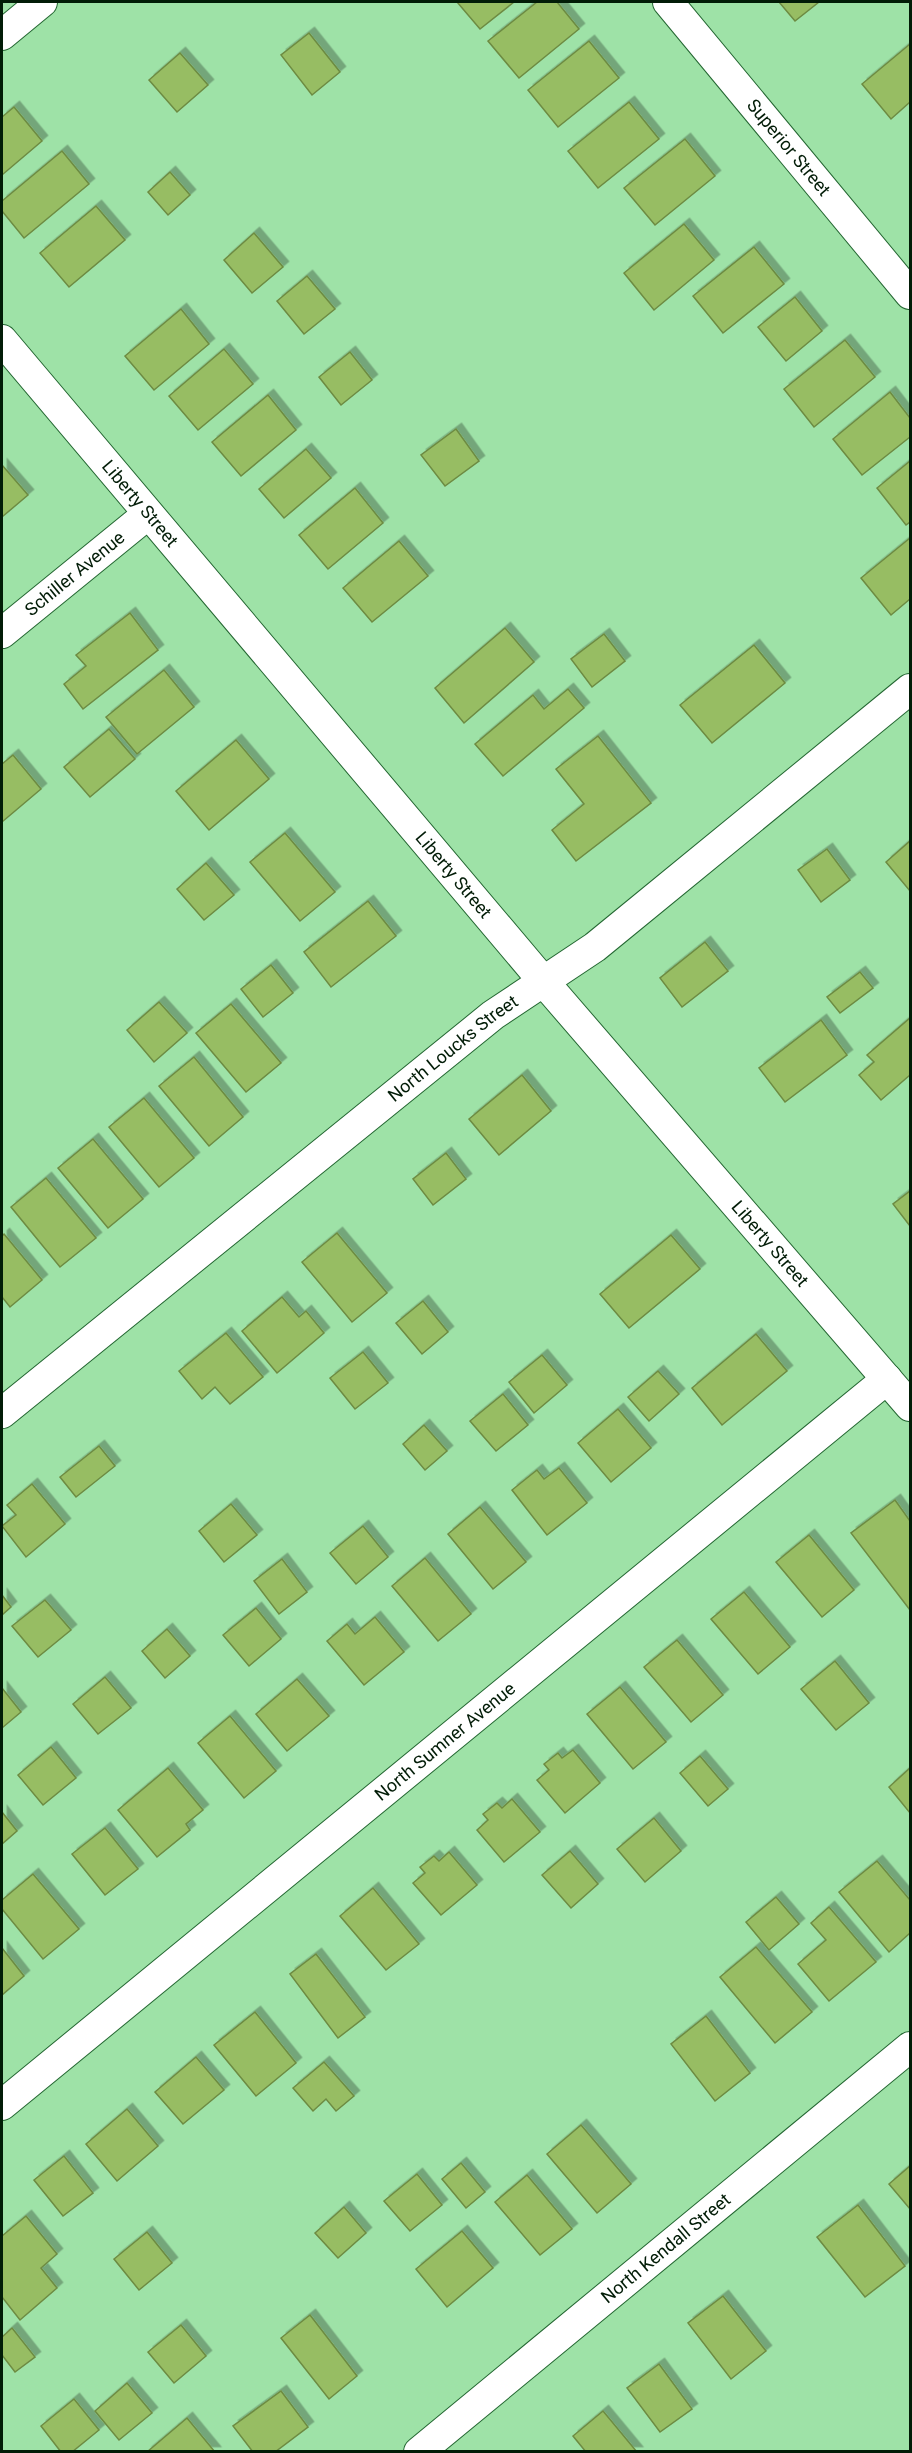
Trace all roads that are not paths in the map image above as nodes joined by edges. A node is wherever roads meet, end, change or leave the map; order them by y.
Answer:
1 (42, 2) edge
2 (668, 2) edge
3 (2, 35) edge
4 (910, 294) edge
5 (2, 340) edge
6 (148, 514) junction
7 (2, 633) edge
8 (910, 689) edge
9 (544, 982) junction
10 (887, 1379) junction
11 (910, 1406) edge
12 (2, 1413) edge
13 (910, 2047) edge
14 (2, 2104) edge
15 (419, 2451) edge

1 - 3 street
2 - 4 street, Superior Street
5 - 6 street, Liberty Street
6 - 7 street, Schiller Avenue
6 - 9 street, Liberty Street
8 - 9 street, North Loucks Street
9 - 10 street, Liberty Street
9 - 12 street, North Loucks Street
10 - 11 street, Liberty Street
10 - 14 street, North Sumner Avenue
13 - 15 street, North Kendall Street

